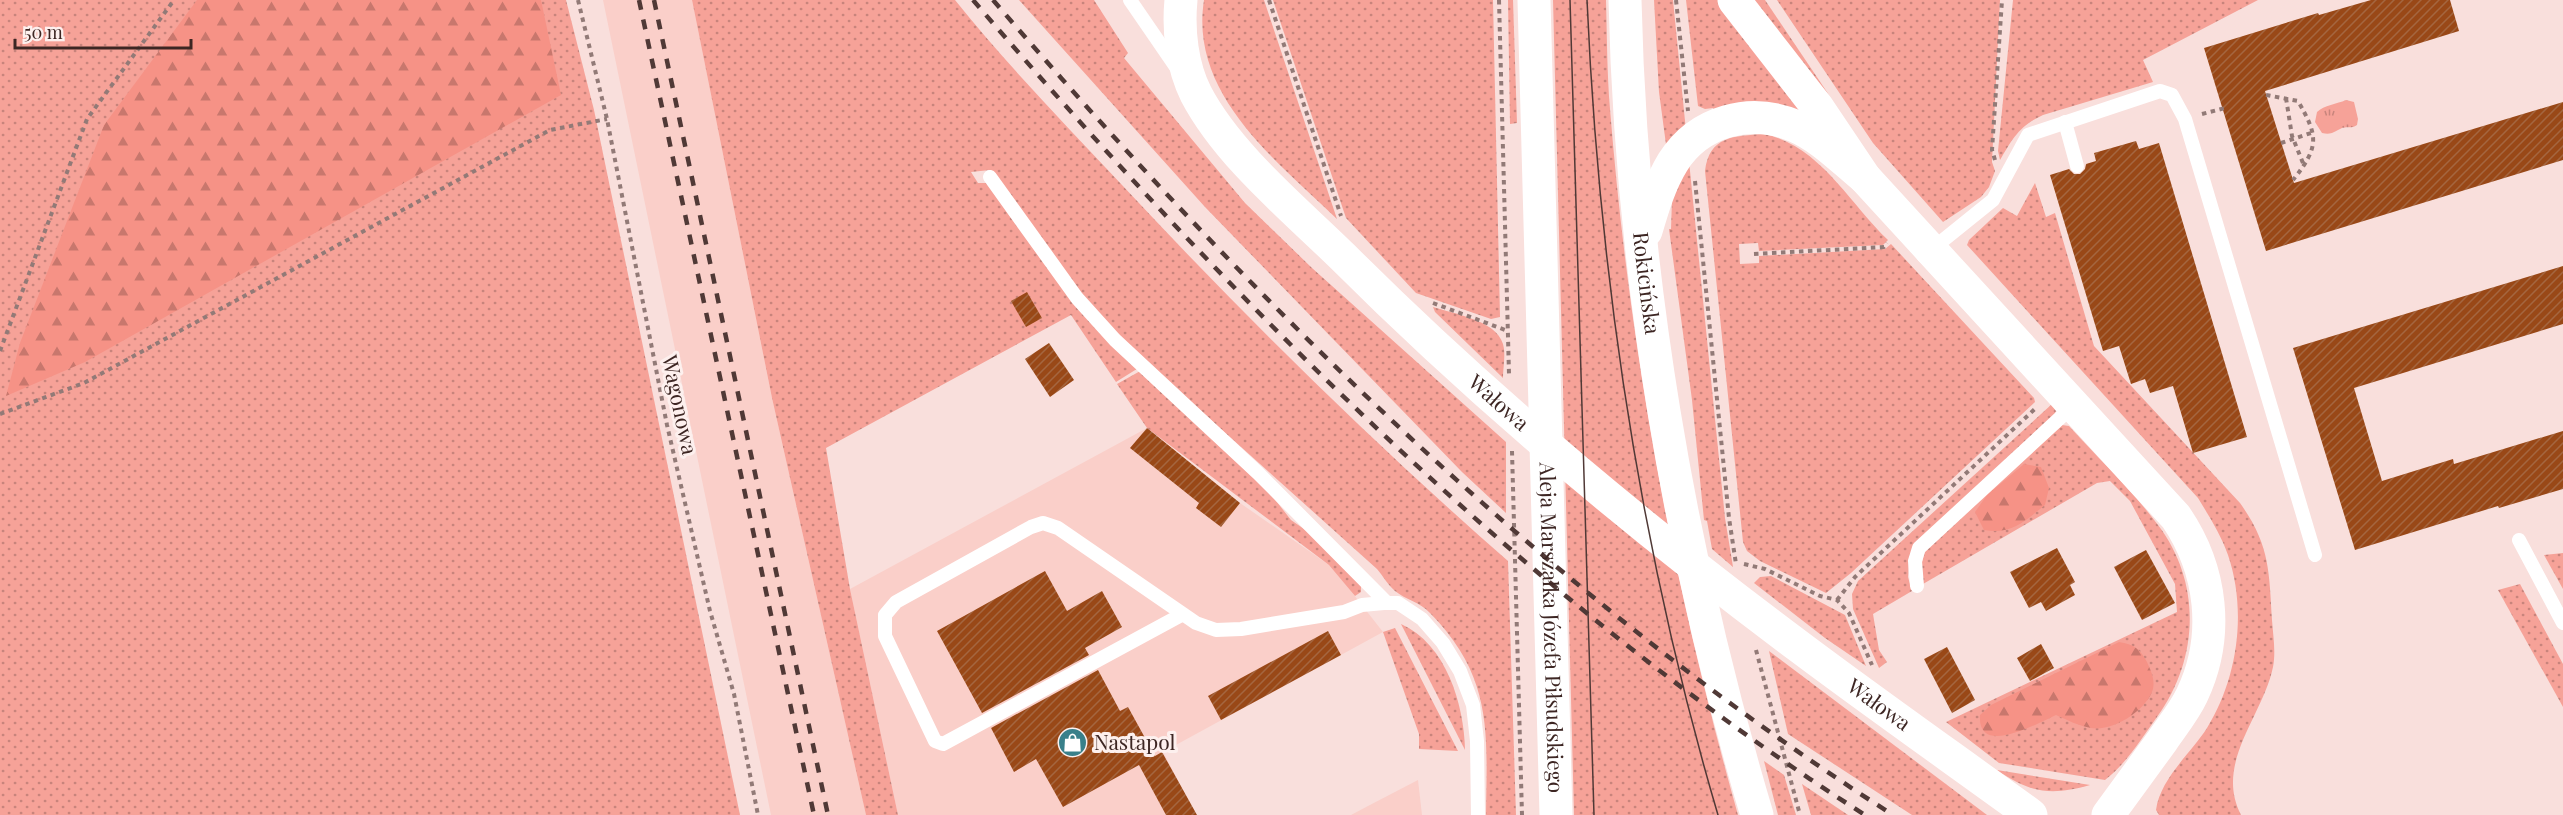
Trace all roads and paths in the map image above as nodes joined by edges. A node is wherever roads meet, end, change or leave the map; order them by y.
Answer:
1 (174, 0) edge
2 (578, 0) edge
3 (1130, 0) edge
4 (1181, 0) edge
5 (1269, 0) edge
6 (1624, 0) edge
7 (1676, 0) edge
8 (1734, 0) edge
9 (2002, 0) edge
10 (1533, 9) edge
11 (2266, 95) dead end
12 (2286, 98) junction
13 (1202, 103) junction
14 (2225, 108) dead end
15 (2201, 115) dead end
16 (607, 119) junction
17 (2065, 122) junction
18 (2314, 132) junction
19 (2293, 139) junction
20 (1690, 142) junction
21 (2281, 143) dead end
22 (1993, 156) dead end
23 (2303, 164) junction
24 (2077, 166) dead end
25 (990, 177) dead end
26 (1865, 177) junction
27 (2293, 180) dead end
28 (1342, 219) dead end
29 (1892, 239) dead end
30 (1643, 250) junction
31 (1931, 250) junction
32 (1754, 254) dead end
33 (1433, 303) dead end
34 (1508, 331) dead end
35 (0, 351) edge
36 (2066, 396) junction
37 (0, 414) edge
38 (2519, 540) dead end
39 (2315, 555) dead end
40 (1744, 564) dead end
41 (1737, 569) dead end
42 (1917, 586) dead end
43 (1837, 600) junction
44 (1387, 603) junction
45 (1183, 614) junction
46 (2563, 623) edge
47 (1755, 645) dead end
48 (1867, 681) junction
49 (758, 815) edge
50 (1478, 815) edge
51 (1556, 815) edge
52 (1756, 815) edge
53 (1800, 815) edge
54 (2031, 815) edge
55 (2108, 815) edge

1 - 35 path
2 - 16 path, Wagonowa
3 - 13 lane
4 - 13 main road, Wałowa
5 - 28 path
6 - 30 main road, Rokicińska
7 - 20 path
8 - 26 main road
9 - 22 path
10 - 51 main road, Aleja Marszałka Józefa Piłsudskiego
11 - 12 path
12 - 18 path
12 - 19 path
13 - 48 main road, Wałowa
14 - 15 path
16 - 37 path
16 - 49 path, Wagonowa
17 - 24 lane
17 - 31 lane
17 - 39 lane
18 - 19 path
18 - 23 path
19 - 21 path
19 - 23 path
20 - 26 main road
20 - 30 main road
20 - 41 path
23 - 27 path
25 - 44 lane
26 - 31 main road
29 - 32 path
30 - 52 main road, Rokicińska
31 - 36 main road
33 - 34 path
36 - 42 lane
36 - 43 path
36 - 55 main road
38 - 46 lane
40 - 43 path
43 - 48 path
44 - 45 lane
44 - 50 lane
45 - 45 lane
47 - 53 path
48 - 54 main road, Wałowa

